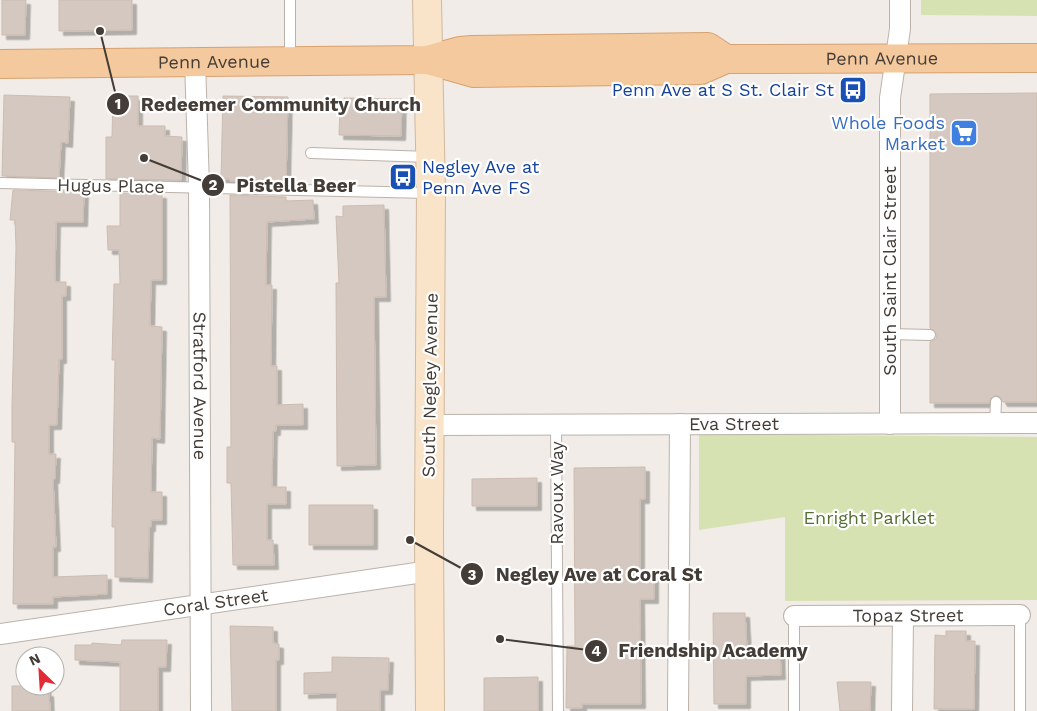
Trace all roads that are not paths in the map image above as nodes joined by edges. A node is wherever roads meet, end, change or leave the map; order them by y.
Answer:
1 (290, 0) edge
2 (427, 0) edge
3 (900, 0) edge
4 (896, 58) junction
5 (1037, 58) edge
6 (290, 60) junction
7 (427, 60) junction
8 (195, 61) junction
9 (0, 64) edge
10 (311, 153) dead end
11 (431, 157) junction
12 (0, 183) edge
13 (199, 187) junction
14 (431, 193) junction
15 (890, 334) junction
16 (930, 335) dead end
17 (996, 402) dead end
18 (1037, 423) edge
19 (430, 424) junction
20 (556, 424) junction
21 (680, 424) junction
22 (890, 424) junction
23 (995, 424) junction
24 (430, 571) junction
25 (201, 604) junction
26 (1020, 615) joint
27 (794, 616) joint
28 (903, 616) junction
29 (0, 634) edge
30 (201, 711) edge
31 (430, 711) edge
32 (558, 711) edge
33 (678, 711) edge
34 (794, 711) edge
35 (902, 711) edge
36 (1020, 711) edge

1 - 6 lane
2 - 7 main road, South Negley Avenue
3 - 4 street, South Saint Clair Street
4 - 5 main road, Penn Avenue
4 - 7 main road, Penn Avenue
4 - 15 street, South Saint Clair Street
6 - 7 main road, Penn Avenue
6 - 8 main road, Penn Avenue
7 - 11 main road, South Negley Avenue
8 - 9 main road, Penn Avenue
8 - 13 street, Stratford Avenue
10 - 11 lane
11 - 14 main road, South Negley Avenue
12 - 13 lane, Hugus Place
13 - 14 lane, Hugus Place
13 - 25 street, Stratford Avenue
14 - 19 main road, South Negley Avenue
15 - 16 lane
15 - 22 street, South Saint Clair Street
17 - 23 lane
18 - 23 street, Eva Street
19 - 20 street, Eva Street
19 - 24 main road, South Negley Avenue
20 - 21 street, Eva Street
20 - 32 lane, Ravoux Way
21 - 22 street, Eva Street
21 - 33 street
22 - 23 street, Eva Street
24 - 25 street, Coral Street
24 - 31 main road, South Negley Avenue
25 - 29 street, Coral Street
25 - 30 street, Stratford Avenue
26 - 28 street, Topaz Street
26 - 36 lane
27 - 28 street, Topaz Street
27 - 34 lane
28 - 35 street

